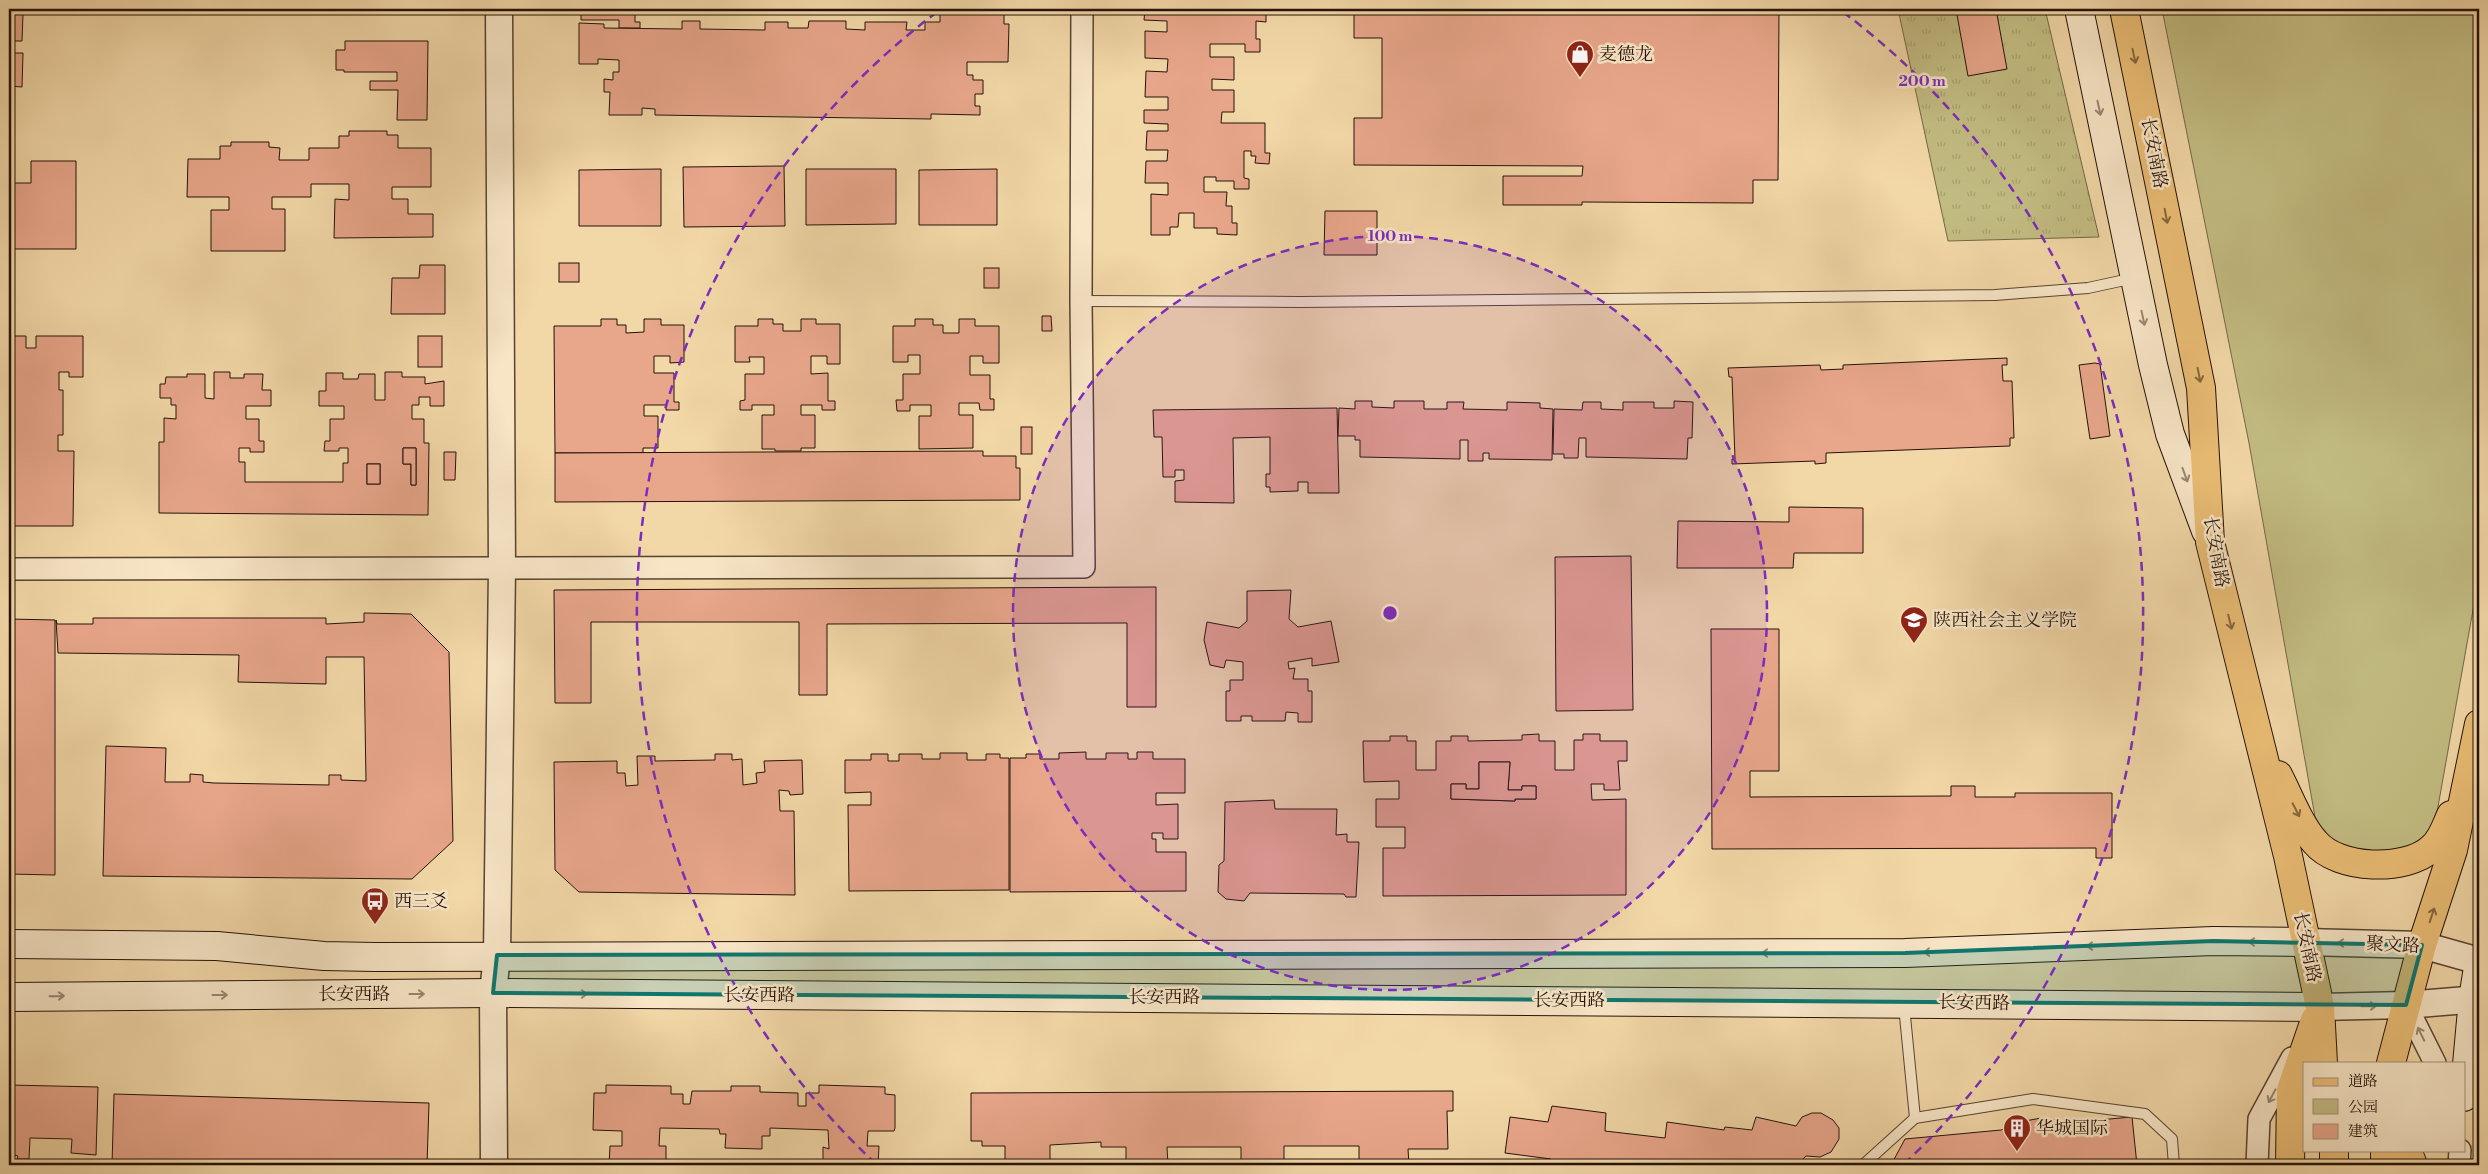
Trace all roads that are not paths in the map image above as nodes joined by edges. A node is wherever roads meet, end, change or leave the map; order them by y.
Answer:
1 (500, 9) edge
2 (1082, 9) edge
3 (2079, 9) edge
4 (2124, 9) edge
5 (2134, 278) junction
6 (1081, 301) junction
7 (2210, 542) junction
8 (502, 568) junction
9 (9, 569) edge
10 (2479, 724) edge
11 (2258, 736) junction
12 (2468, 776) junction
13 (2305, 942) junction
14 (9, 944) edge
15 (2422, 945) junction
16 (497, 956) junction
17 (2479, 961) edge
18 (493, 993) junction
19 (9, 997) edge
20 (2476, 999) edge
21 (1903, 1002) junction
22 (2406, 1005) junction
23 (2320, 1007) junction
24 (2323, 1062) edge
25 (2390, 1062) edge
26 (2434, 1062) edge
27 (2466, 1081) edge
28 (1915, 1118) junction
29 (2334, 1152) edge
30 (2385, 1152) edge
31 (2408, 1152) edge
32 (2460, 1152) edge
33 (494, 1165) edge
34 (1862, 1165) edge
35 (2174, 1165) edge
36 (2257, 1165) edge
37 (2290, 1165) edge
38 (2334, 1165) edge
39 (2385, 1165) edge
40 (2413, 1165) edge
41 (2459, 1165) edge

1 - 8 street
2 - 6 street
3 -> 5 main road
4 -> 7 main road, 长安南路
5 - 6 lane
5 -> 7 main road
6 - 8 street
7 -> 11 main road, 长安南路
8 - 9 street
8 - 16 street
10 - 12 main road
11 -> 12 main road
11 - 13 main road, 长安南路
15 -> 12 main road
15 -> 13 street, 聚文路
13 -> 16 main road
13 - 23 main road, 长安南路
14 - 16 main road
15 - 17 street, 聚文路
15 - 22 main road
16 - 18 street
17 - 20 main road
19 -> 18 main road, 长安西路
18 -> 21 main road, 长安西路
18 - 33 street
20 - 22 street
20 - 27 main road
21 - 23 main road, 长安西路
21 - 28 lane
23 -> 22 street
22 - 25 main road
26 -> 22 street
23 - 24 main road, 长安南路
23 -> 36 street
23 - 37 main road
28 - 34 lane
28 - 35 lane
29 - 38 main road
30 - 39 main road
31 - 40 main road
32 - 41 street

